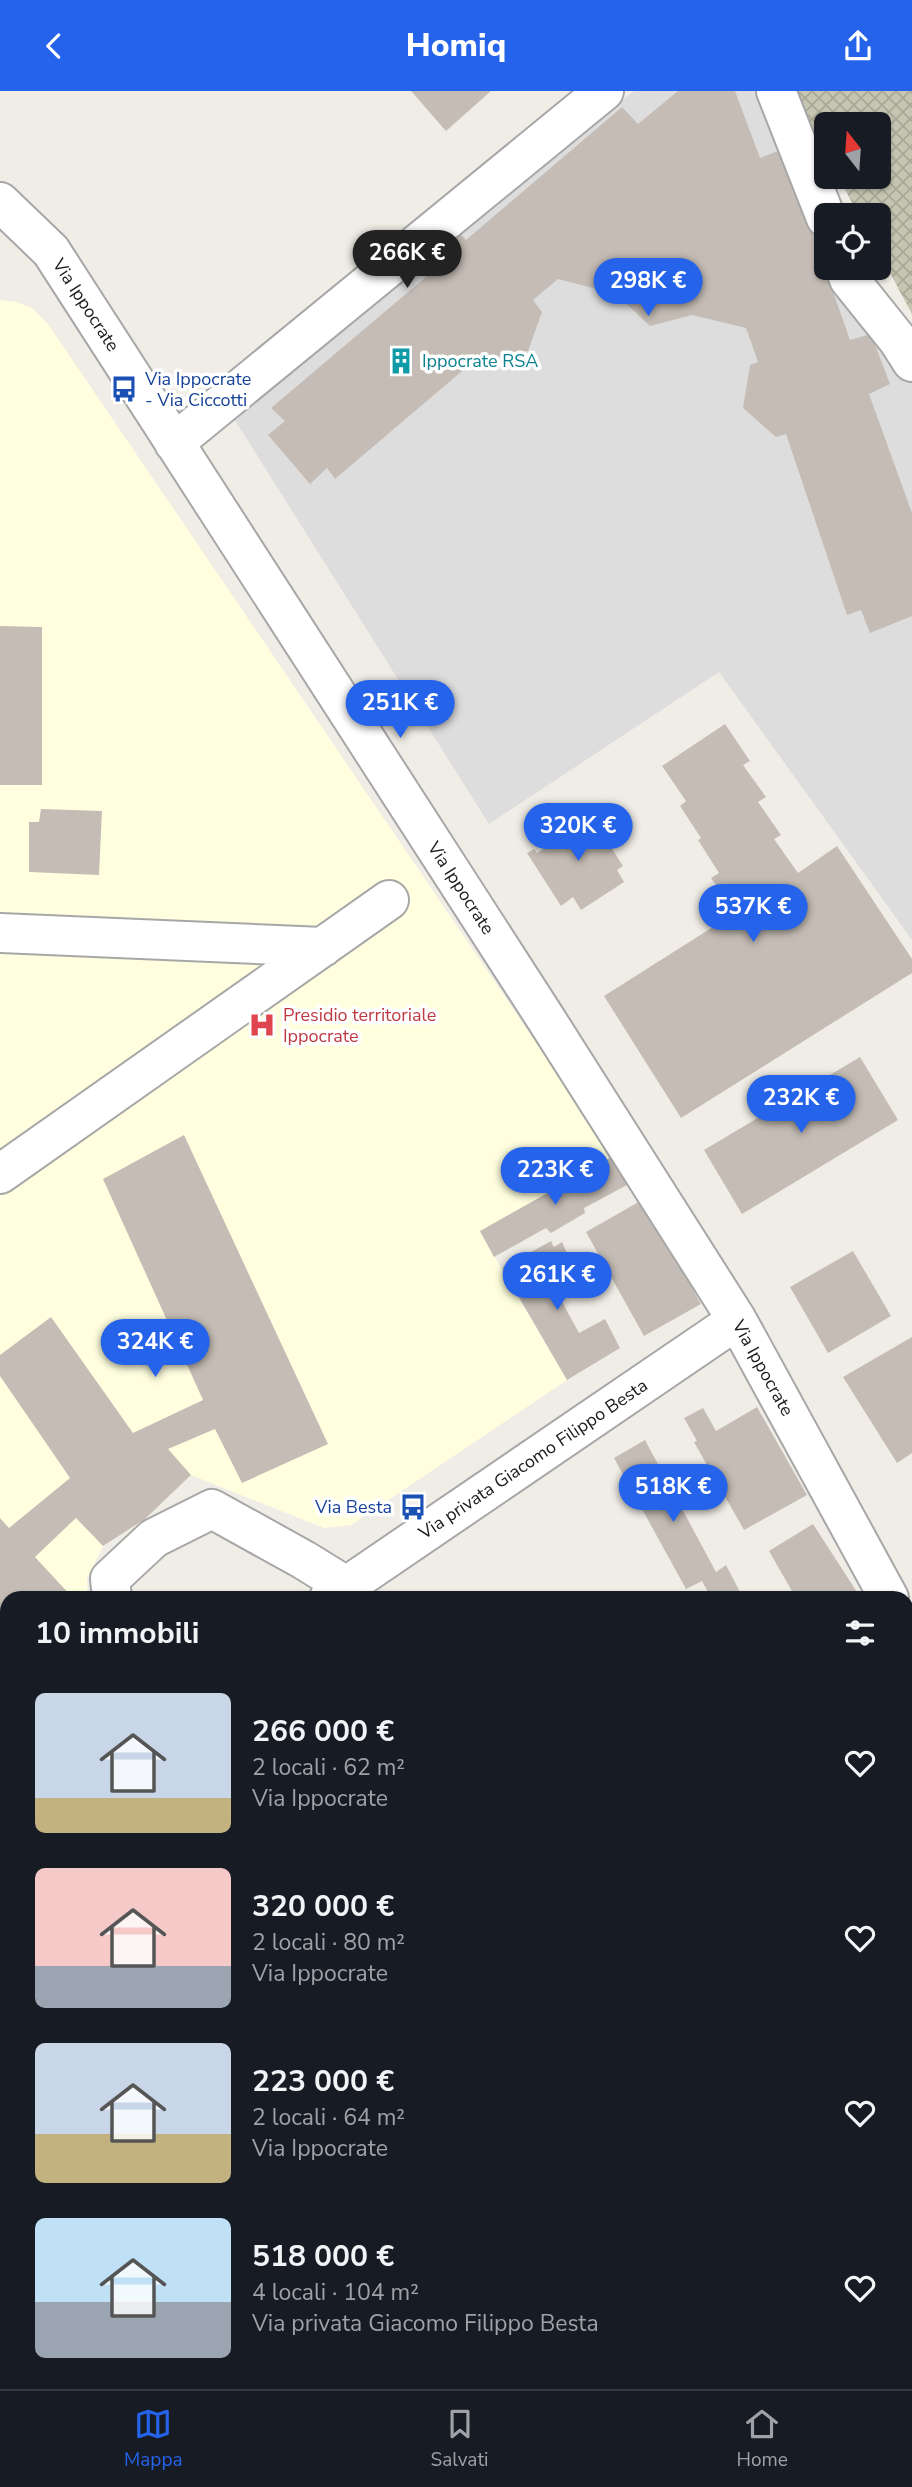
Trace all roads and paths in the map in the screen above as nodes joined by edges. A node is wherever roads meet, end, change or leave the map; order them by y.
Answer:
1 (604, 91) edge
2 (776, 91) edge
3 (820, 203) edge
4 (2, 208) edge
5 (850, 280) edge
6 (912, 362) edge
7 (174, 443) junction
8 (389, 900) dead end
9 (0, 933) edge
10 (323, 947) junction
11 (0, 1174) edge
12 (737, 1320) junction
13 (111, 1591) edge
14 (337, 1591) edge
15 (339, 1591) edge
16 (885, 1591) edge

1 - 7 street
2 - 3 street
4 - 7 street, Via Ippocrate
5 - 6 street
7 - 12 street, Via Ippocrate
8 - 10 street
9 - 10 street
10 - 11 street
12 - 15 street, Via privata Giacomo Filippo Besta
12 - 16 street, Via Ippocrate
13 - 14 street

